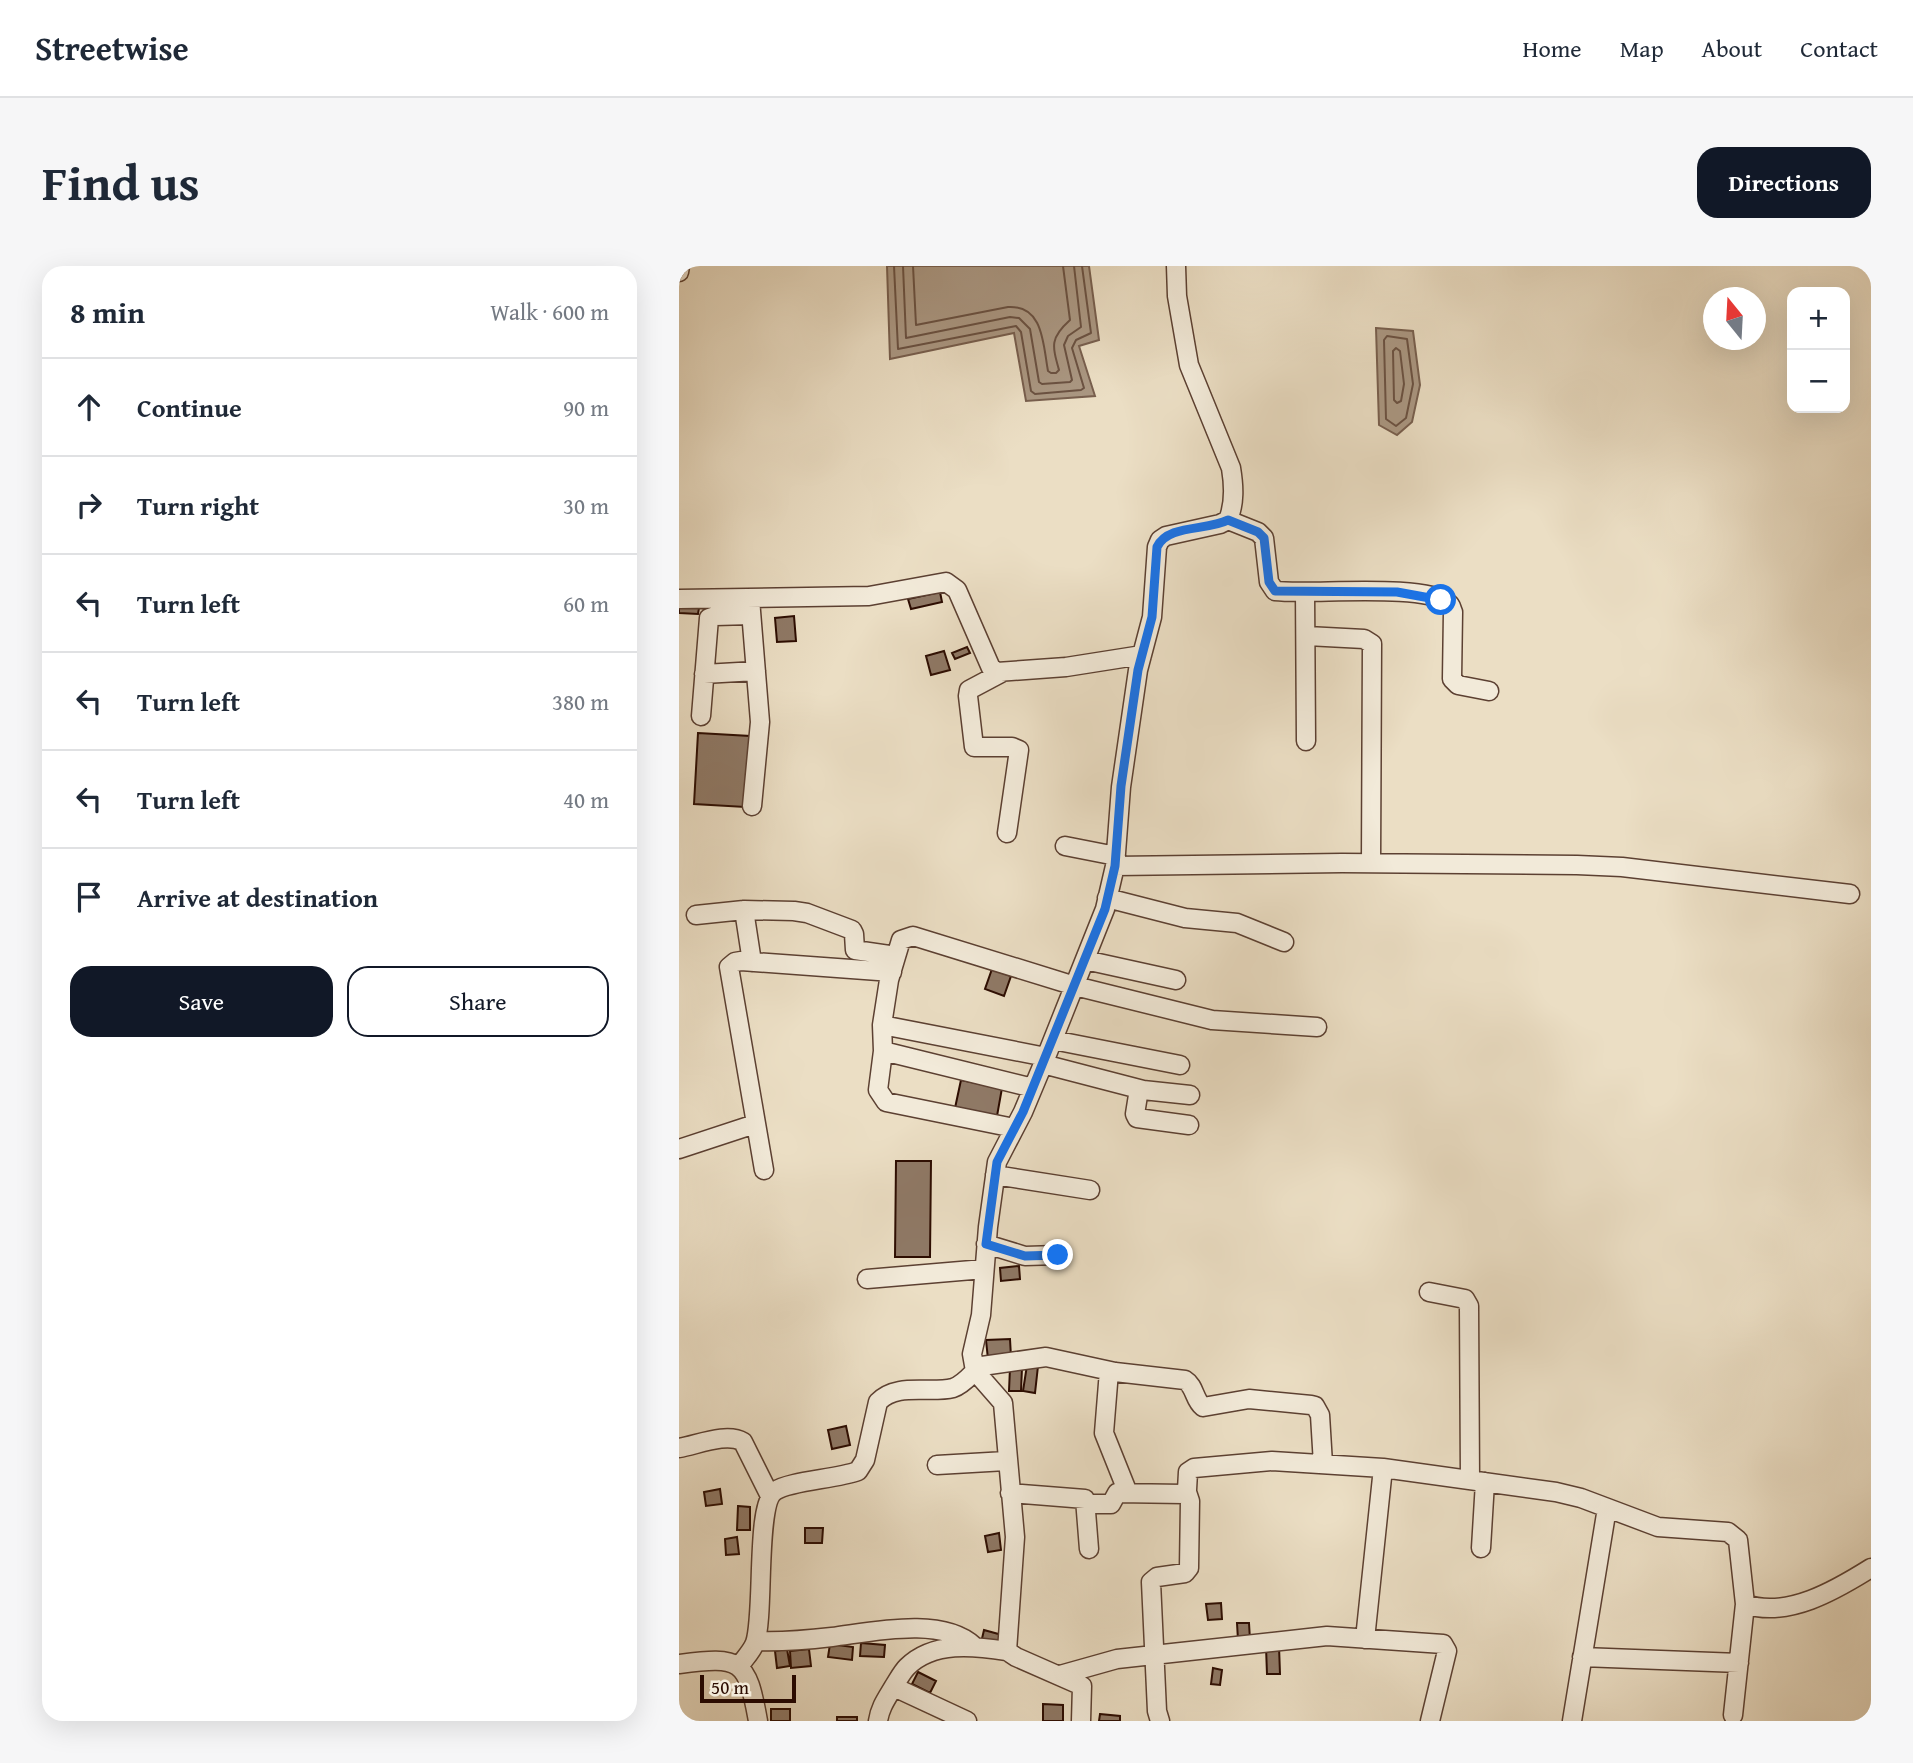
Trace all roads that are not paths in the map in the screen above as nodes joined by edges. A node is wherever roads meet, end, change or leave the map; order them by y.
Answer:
1 (680, 266) edge
2 (1176, 266) edge
3 (679, 272) edge
4 (1228, 520) junction
5 (1305, 592) junction
6 (679, 599) edge
7 (751, 607) junction
8 (1307, 636) junction
9 (1142, 655) junction
10 (756, 671) junction
11 (1001, 673) junction
12 (704, 674) junction
13 (1489, 691) dead end
14 (701, 716) dead end
15 (1306, 741) dead end
16 (752, 806) dead end
17 (1007, 833) dead end
18 (1065, 846) dead end
19 (1115, 861) junction
20 (1371, 863) junction
21 (1850, 894) dead end
22 (1107, 898) junction
23 (744, 910) junction
24 (696, 915) dead end
25 (1284, 943) dead end
26 (1085, 960) junction
27 (752, 962) junction
28 (894, 964) junction
29 (1176, 980) dead end
30 (1075, 986) junction
31 (882, 1025) junction
32 (1317, 1027) dead end
33 (1053, 1040) junction
34 (883, 1051) junction
35 (1045, 1060) junction
36 (1180, 1065) dead end
37 (1033, 1088) junction
38 (1139, 1089) junction
39 (1190, 1095) dead end
40 (755, 1124) junction
41 (1189, 1125) dead end
42 (1014, 1128) junction
43 (679, 1149) edge
44 (764, 1170) dead end
45 (995, 1175) junction
46 (1090, 1190) dead end
47 (986, 1244) junction
48 (1058, 1255) dead end
49 (984, 1269) junction
50 (867, 1279) dead end
51 (1429, 1292) dead end
52 (975, 1369) junction
53 (1109, 1371) junction
54 (679, 1448) edge
55 (1006, 1461) junction
56 (1323, 1464) junction
57 (937, 1465) dead end
58 (1383, 1468) junction
59 (1477, 1481) junction
60 (1187, 1492) junction
61 (1010, 1493) junction
62 (1128, 1493) junction
63 (770, 1496) junction
64 (1086, 1504) junction
65 (1608, 1508) junction
66 (1481, 1548) dead end
67 (1089, 1549) dead end
68 (1871, 1568) edge
69 (1745, 1604) junction
70 (1365, 1639) junction
71 (755, 1641) junction
72 (974, 1646) junction
73 (1007, 1651) junction
74 (1154, 1654) junction
75 (1582, 1657) junction
76 (1739, 1663) junction
77 (679, 1664) edge
78 (740, 1665) junction
79 (1060, 1675) junction
80 (894, 1687) junction
81 (1733, 1715) dead end
82 (758, 1721) edge
83 (878, 1721) edge
84 (967, 1721) edge
85 (1081, 1721) edge
86 (1160, 1721) edge
87 (1430, 1721) edge
88 (1571, 1721) edge

1 - 3 street
2 - 4 street
4 - 5 street
4 - 9 street
5 - 8 street
5 - 13 street
6 - 7 street
7 - 10 street
7 - 11 street
7 - 12 street
8 - 15 street
8 - 20 street
9 - 11 street
9 - 19 street
10 - 12 street
10 - 16 street
11 - 17 street
12 - 14 street
18 - 19 street
19 - 20 street
19 - 22 street
20 - 21 street
22 - 25 street
22 - 26 street
23 - 24 street
23 - 27 street
23 - 28 street
26 - 29 street
26 - 30 street
27 - 28 street
27 - 40 street
28 - 30 street
28 - 31 street
30 - 32 street
30 - 33 street
31 - 34 street
31 - 35 street
33 - 35 street
33 - 36 street
34 - 37 street
34 - 42 street
35 - 37 street
35 - 38 street
37 - 42 street
38 - 39 street
38 - 41 street
40 - 43 street
40 - 44 street
42 - 45 street
45 - 46 street
45 - 47 street
47 - 48 street
47 - 49 street
49 - 50 street
49 - 52 street
51 - 59 street
52 - 53 street
52 - 55 street
52 - 63 street
53 - 56 street
53 - 62 street
54 - 63 street
55 - 57 street
55 - 61 street
56 - 58 street
56 - 60 street
58 - 59 street
58 - 70 street
59 - 65 street
59 - 66 street
60 - 62 street
60 - 74 street
61 - 64 street
61 - 73 street
62 - 64 street
63 - 71 street
64 - 67 street
65 - 69 street
65 - 75 street
68 - 69 street
69 - 76 street
70 - 74 street
70 - 87 street
71 - 72 street
71 - 78 street
72 - 73 street
72 - 80 street
73 - 79 street
74 - 79 street
74 - 86 street
75 - 76 street
75 - 88 street
76 - 81 street
77 - 78 street
78 - 82 street
79 - 85 street
80 - 83 street
80 - 84 street

